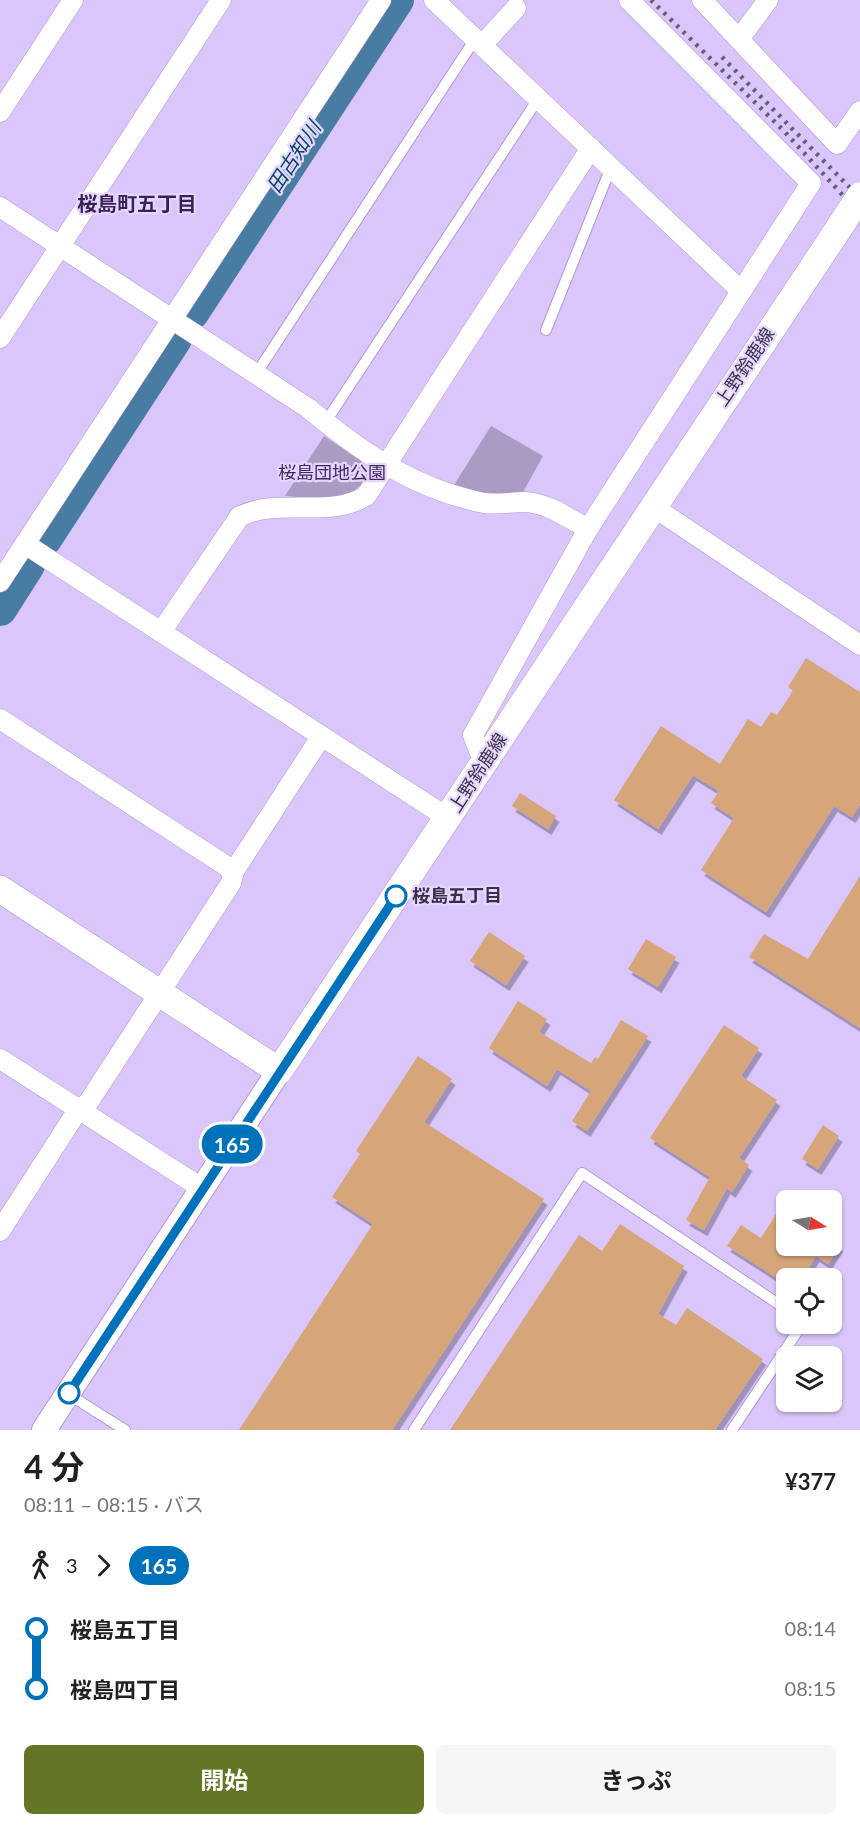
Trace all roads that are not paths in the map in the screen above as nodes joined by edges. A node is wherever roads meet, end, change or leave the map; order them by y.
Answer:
1 (73, 0) edge
2 (221, 0) edge
3 (381, 0) edge
4 (434, 0) edge
5 (629, 0) edge
6 (702, 0) edge
7 (768, 0) edge
8 (516, 8) dead end
9 (740, 38) junction
10 (478, 42) junction
11 (538, 99) junction
12 (860, 111) edge
13 (0, 112) edge
14 (591, 148) junction
15 (611, 167) junction
16 (860, 196) edge
17 (0, 207) edge
18 (59, 247) junction
19 (740, 290) junction
20 (173, 319) junction
21 (546, 330) dead end
22 (0, 338) edge
23 (256, 374) junction
24 (325, 423) junction
25 (384, 466) junction
26 (652, 507) junction
27 (588, 529) junction
28 (25, 544) junction
29 (0, 582) edge
30 (161, 632) junction
31 (860, 645) edge
32 (0, 719) edge
33 (321, 737) junction
34 (484, 763) junction
35 (448, 818) junction
36 (234, 871) junction
37 (0, 889) edge
38 (158, 995) junction
39 (0, 1059) edge
40 (279, 1071) junction
41 (78, 1110) junction
42 (203, 1189) junction
43 (0, 1231) edge
44 (776, 1302) edge
45 (795, 1334) edge
46 (68, 1394) junction
47 (44, 1430) edge
48 (125, 1430) edge
49 (414, 1430) edge
50 (732, 1430) edge

1 - 13 street
2 - 18 street
3 - 20 street
4 - 10 street
5 - 19 street
6 - 9 street
7 - 9 street
8 - 10 street
9 - 12 street
10 - 11 street
10 - 23 lane
11 - 14 street
11 - 24 lane
14 - 15 street
14 - 25 street
15 - 19 street
15 - 21 lane
16 - 26 main road, 上野鈴鹿線, bridge
17 - 18 street
18 - 20 street
18 - 22 street
19 - 27 street
20 - 23 street
20 - 28 street
23 - 24 street
24 - 25 street
25 - 27 street
25 - 30 street
26 - 31 street
26 - 34 main road, 上野鈴鹿線
27 - 34 street
28 - 29 street
28 - 30 street
30 - 33 street
32 - 36 street
33 - 35 street
33 - 36 street
34 - 35 main road, 上野鈴鹿線
35 - 40 main road, 上野鈴鹿線
36 - 38 street
37 - 38 main road
38 - 40 main road
38 - 41 street
39 - 41 street
40 - 42 street
41 - 42 street
41 - 43 street
42 - 46 street
44 - 49 lane
45 - 50 lane
46 - 47 street
46 - 48 lane

